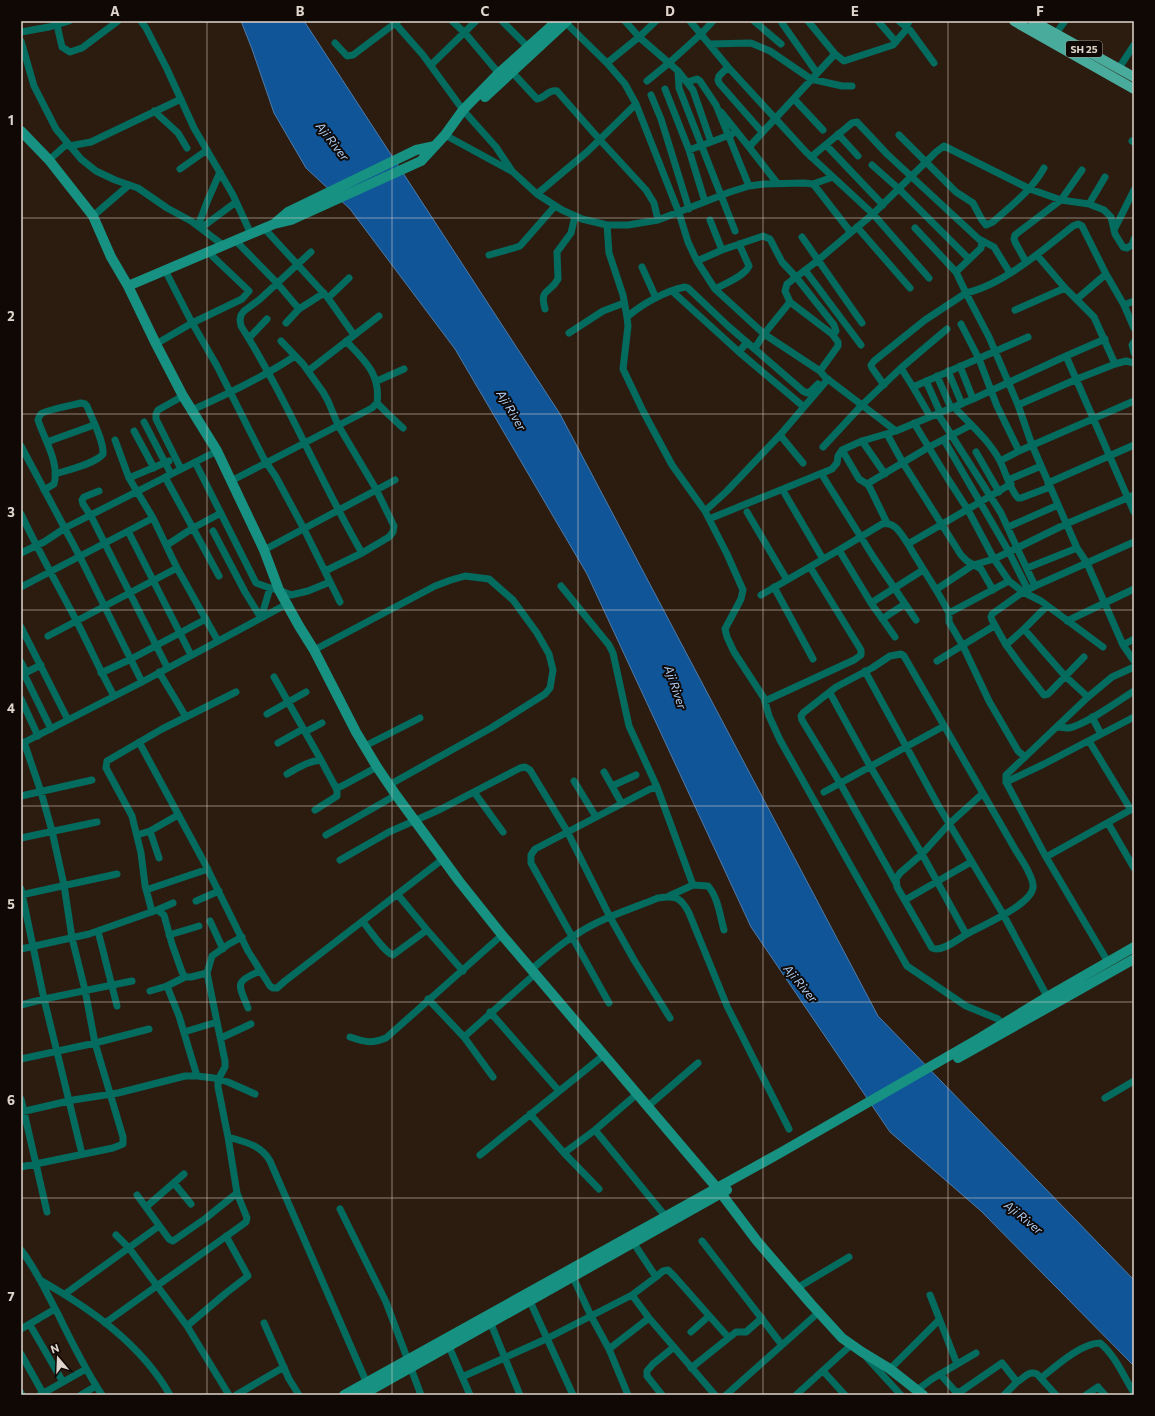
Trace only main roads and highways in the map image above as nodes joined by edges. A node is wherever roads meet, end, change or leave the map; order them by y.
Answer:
1 (1014, 21) edge
2 (1033, 21) edge
3 (563, 22) edge
4 (1053, 38) junction
5 (501, 76) junction
6 (1134, 77) edge
7 (1134, 88) edge
8 (22, 133) edge
9 (436, 145) junction
10 (289, 216) junction
11 (128, 286) junction
12 (1134, 947) edge
13 (1118, 956) junction
14 (1134, 959) edge
15 (1124, 965) junction
16 (1049, 1001) junction
17 (719, 1191) junction
18 (632, 1240) junction
19 (368, 1390) edge
20 (920, 1392) edge
21 (344, 1395) edge

1 - 4 main road
2 - 4 main road, SH 25
3 - 5 main road
3 - 5 main road
4 - 6 main road, SH 25
4 - 7 main road
5 - 9 main road
8 - 11 main road
9 - 10 main road
9 - 10 main road
10 - 11 main road
11 - 17 main road
12 - 13 main road
13 - 15 main road
13 - 16 main road
14 - 15 main road
15 - 16 main road
16 - 17 main road
17 - 18 main road
17 - 18 main road
17 - 20 main road
18 - 19 main road
19 - 21 main road

